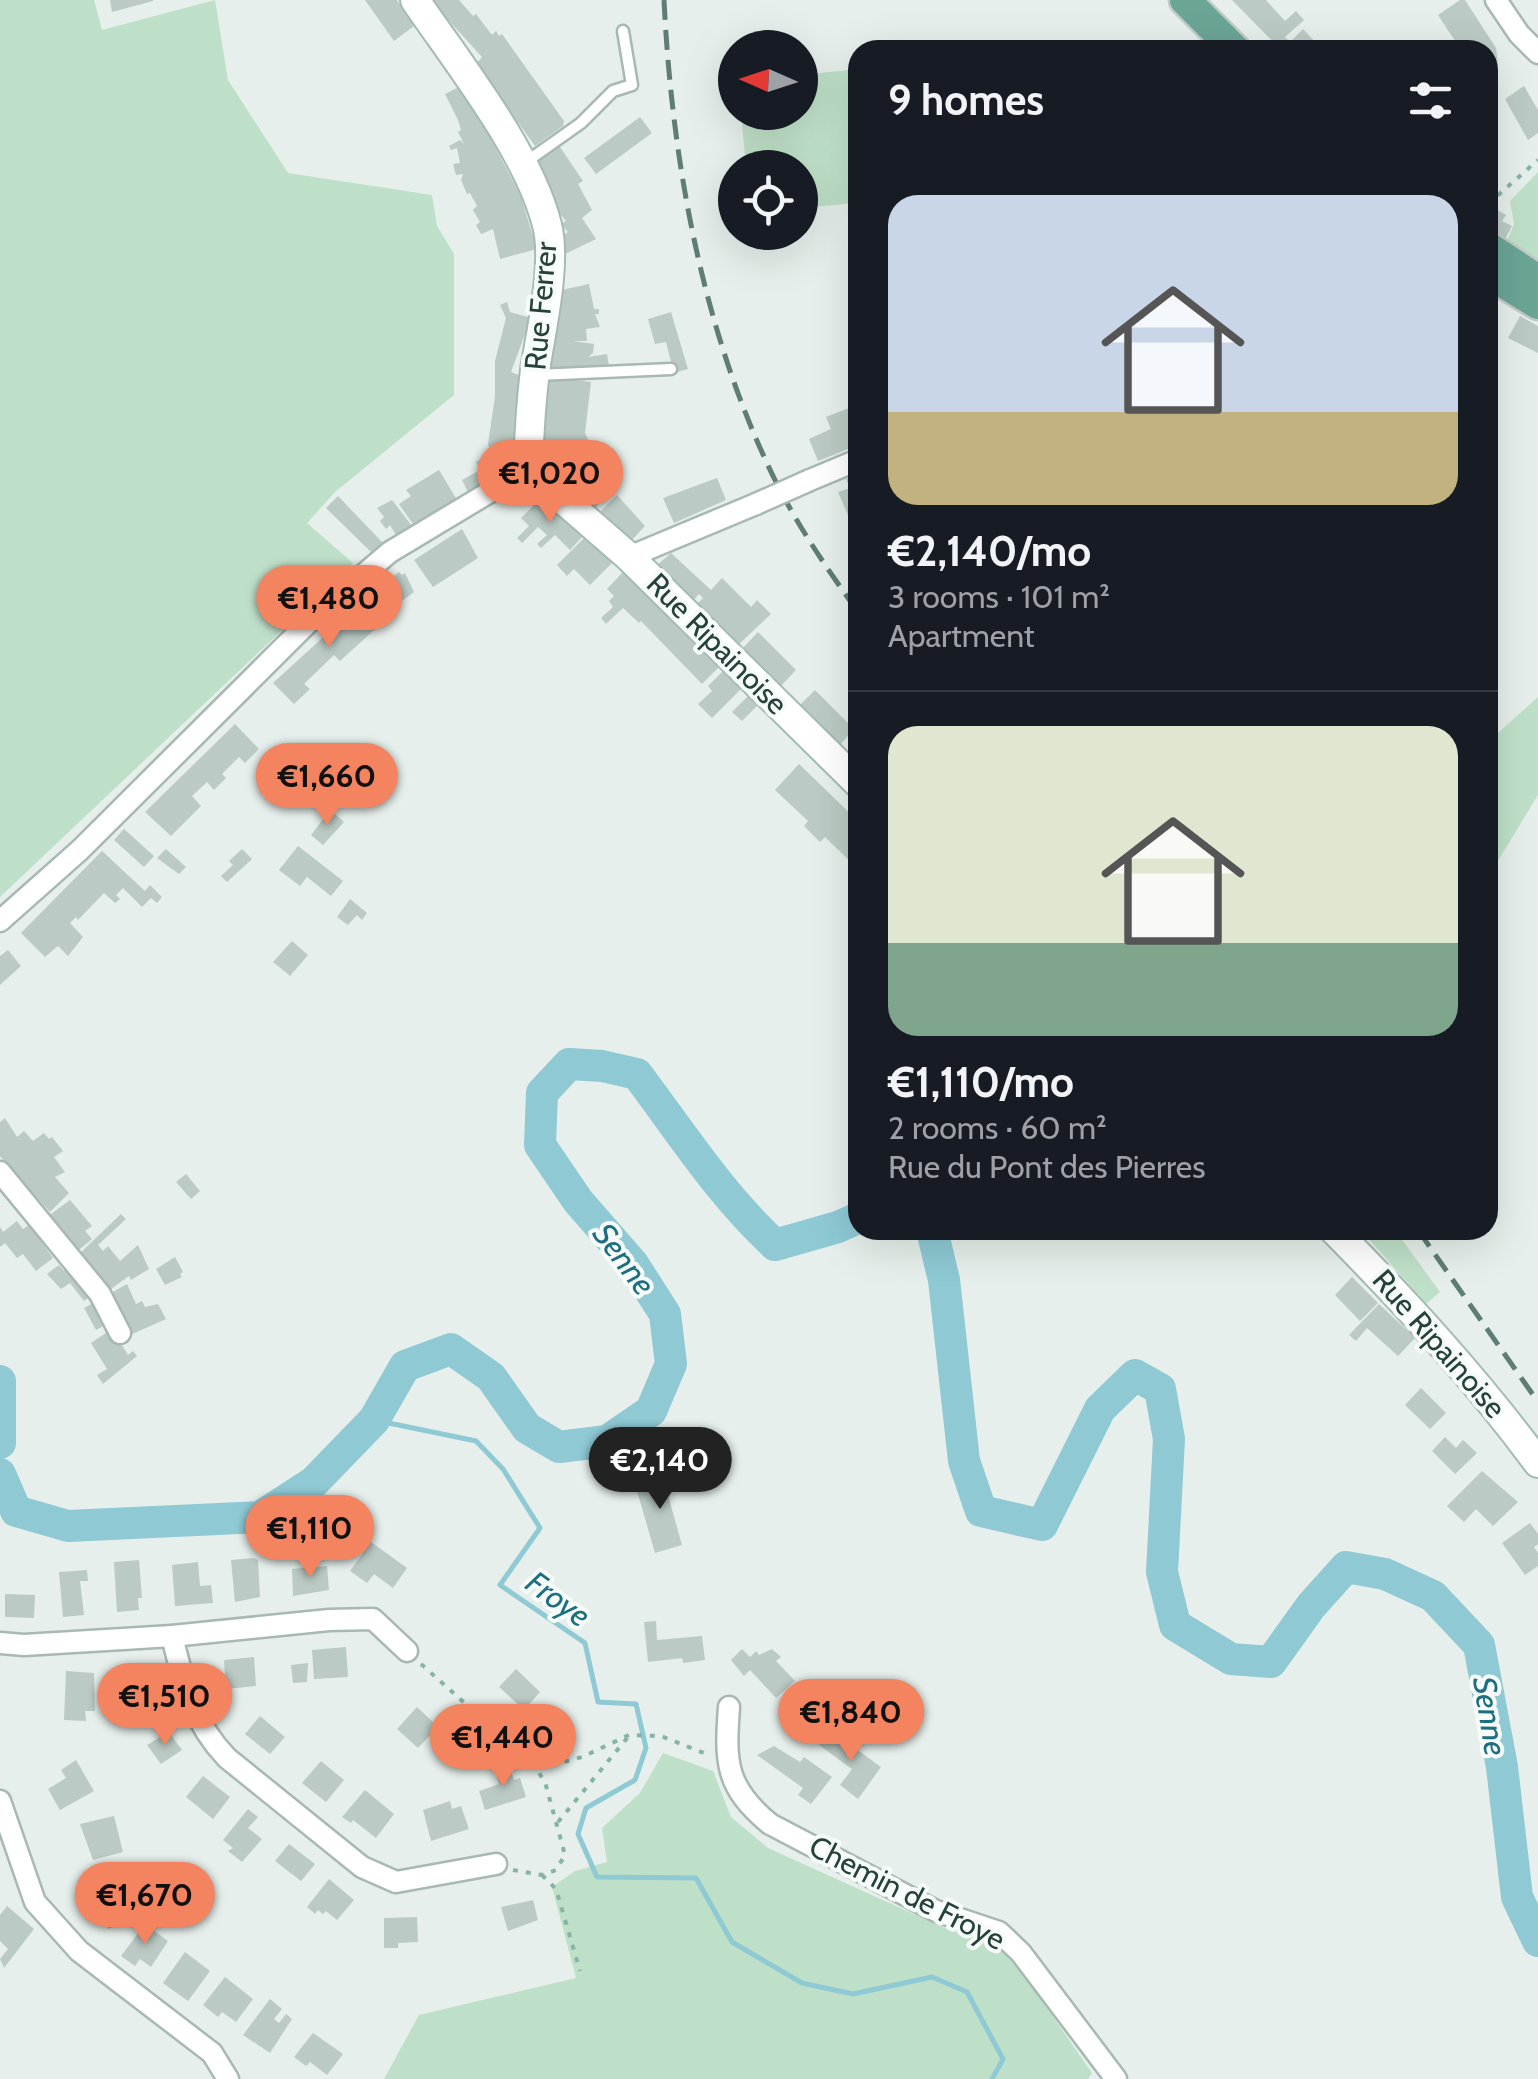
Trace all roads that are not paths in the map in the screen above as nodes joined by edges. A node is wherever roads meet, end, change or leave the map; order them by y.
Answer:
1 (415, 0) edge
2 (1185, 0) edge
3 (1210, 0) edge
4 (1496, 0) edge
5 (622, 31) dead end
6 (1225, 40) edge
7 (1248, 40) edge
8 (1538, 53) edge
9 (521, 165) junction
10 (1498, 254) edge
11 (1498, 279) edge
12 (1538, 280) edge
13 (1538, 304) edge
14 (671, 369) dead end
15 (535, 375) junction
16 (848, 464) edge
17 (528, 469) junction
18 (629, 558) junction
19 (848, 773) edge
20 (0, 921) edge
21 (0, 1172) edge
22 (1344, 1240) edge
23 (120, 1333) dead end
24 (1538, 1463) edge
25 (172, 1636) junction
26 (0, 1643) edge
27 (407, 1650) road end
28 (728, 1708) dead end
29 (0, 1801) edge
30 (496, 1864) road end
31 (228, 2079) edge
32 (1116, 2079) edge

1 - 9 street, Rue Ferrer
2 - 6 main road
3 - 7 main road
4 - 8 street
5 - 9 lane
9 - 15 street, Rue Ferrer
10 - 12 main road
11 - 13 main road
14 - 15 lane
15 - 17 street, Rue Ferrer
16 - 18 street, bridge
17 - 18 street, Rue Ripainoise
17 - 20 street
18 - 19 street, Rue Ripainoise
21 - 23 street
22 - 24 street, Rue Ripainoise
25 - 26 street
25 - 27 street
25 - 30 street
28 - 32 street, Chemin de Froye
29 - 31 street

